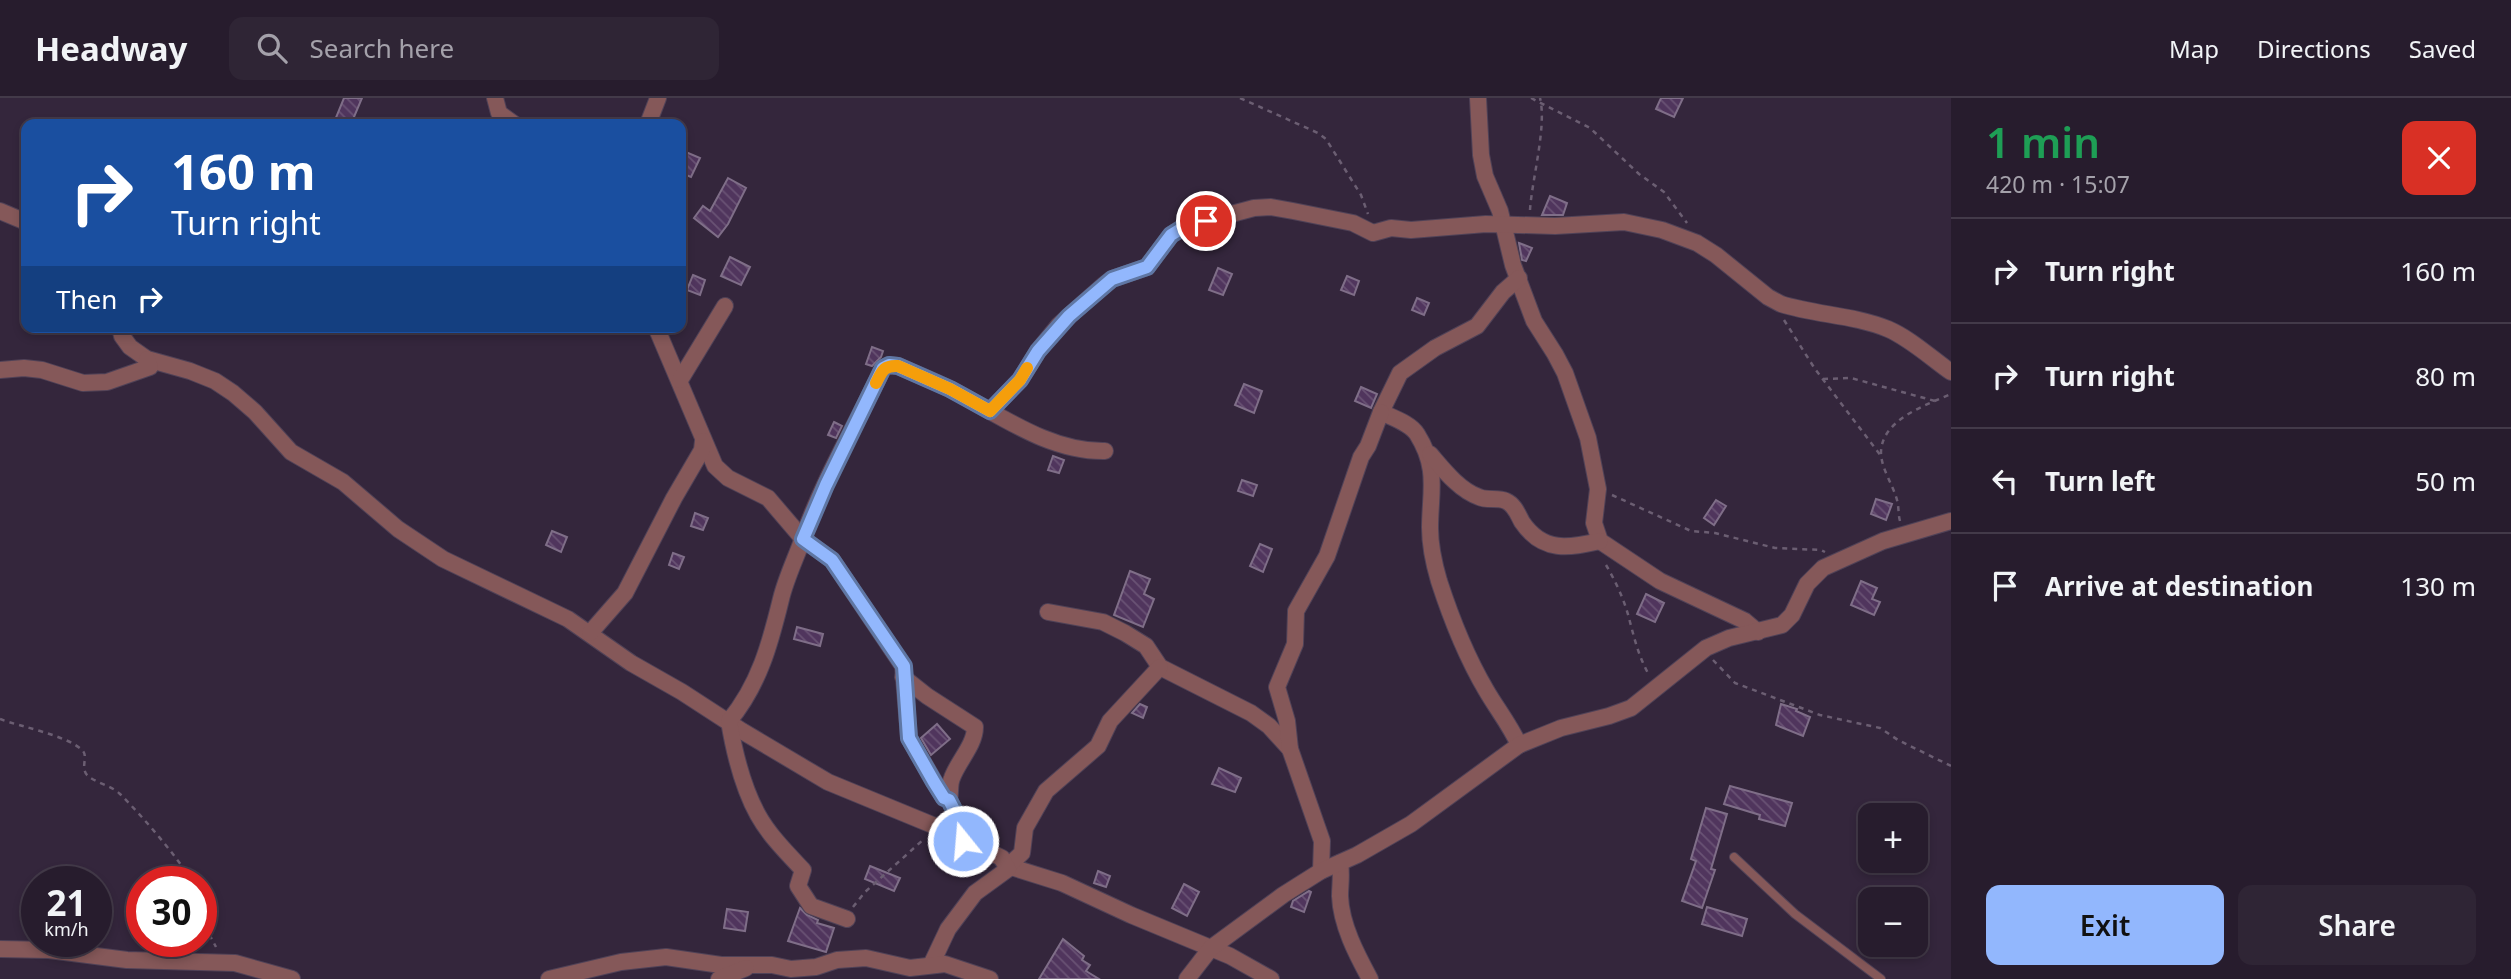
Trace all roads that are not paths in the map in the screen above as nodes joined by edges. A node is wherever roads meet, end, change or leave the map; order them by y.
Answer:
1 (495, 98) edge
2 (658, 98) edge
3 (1478, 98) edge
4 (507, 119) edge
5 (650, 119) edge
6 (0, 211) edge
7 (21, 220) edge
8 (1504, 224) junction
9 (1519, 278) junction
10 (725, 306) dead end
11 (121, 333) edge
12 (659, 333) edge
13 (147, 359) junction
14 (0, 370) edge
15 (1951, 372) edge
16 (680, 380) junction
17 (990, 411) junction
18 (1381, 412) junction
19 (703, 441) junction
20 (1421, 444) junction
21 (1105, 452) dead end
22 (1951, 521) edge
23 (803, 539) junction
24 (1600, 541) junction
25 (1048, 612) dead end
26 (1758, 632) junction
27 (590, 633) junction
28 (1160, 667) junction
29 (903, 677) junction
30 (729, 721) junction
31 (1519, 745) junction
32 (1290, 750) junction
33 (949, 800) junction
34 (963, 841) junction
35 (1734, 857) dead end
36 (1005, 862) junction
37 (1340, 863) junction
38 (1321, 871) junction
39 (847, 919) road end
40 (1211, 948) junction
41 (0, 949) edge
42 (931, 965) junction
43 (754, 966) junction
44 (292, 979) edge
45 (549, 979) edge
46 (719, 979) edge
47 (990, 979) edge
48 (1187, 979) edge
49 (1271, 979) edge
50 (1370, 979) edge
51 (1881, 979) edge

1 - 4 street
2 - 5 street
3 - 8 street
6 - 7 street
8 - 9 street
8 - 15 street
8 - 17 street
9 - 18 street
9 - 24 street
10 - 16 street
11 - 13 street
12 - 16 street
13 - 14 street
13 - 27 street
16 - 19 street
17 - 21 street
17 - 23 street
18 - 20 street
18 - 32 street
19 - 23 street
19 - 27 street
20 - 24 street
20 - 31 street
22 - 26 street
23 - 29 street
23 - 30 street
24 - 26 street
25 - 28 street
26 - 31 street
27 - 30 street
28 - 32 street
28 - 36 street
29 - 33 street
29 - 33 street
30 - 34 street
30 - 39 street
31 - 37 street
32 - 38 street
33 - 34 street
34 - 36 street
35 - 51 lane
36 - 40 street
36 - 42 street
37 - 38 street
37 - 50 street
38 - 40 street
40 - 48 street
40 - 49 street
41 - 44 street
42 - 43 street
42 - 47 street
43 - 45 street
43 - 46 street

